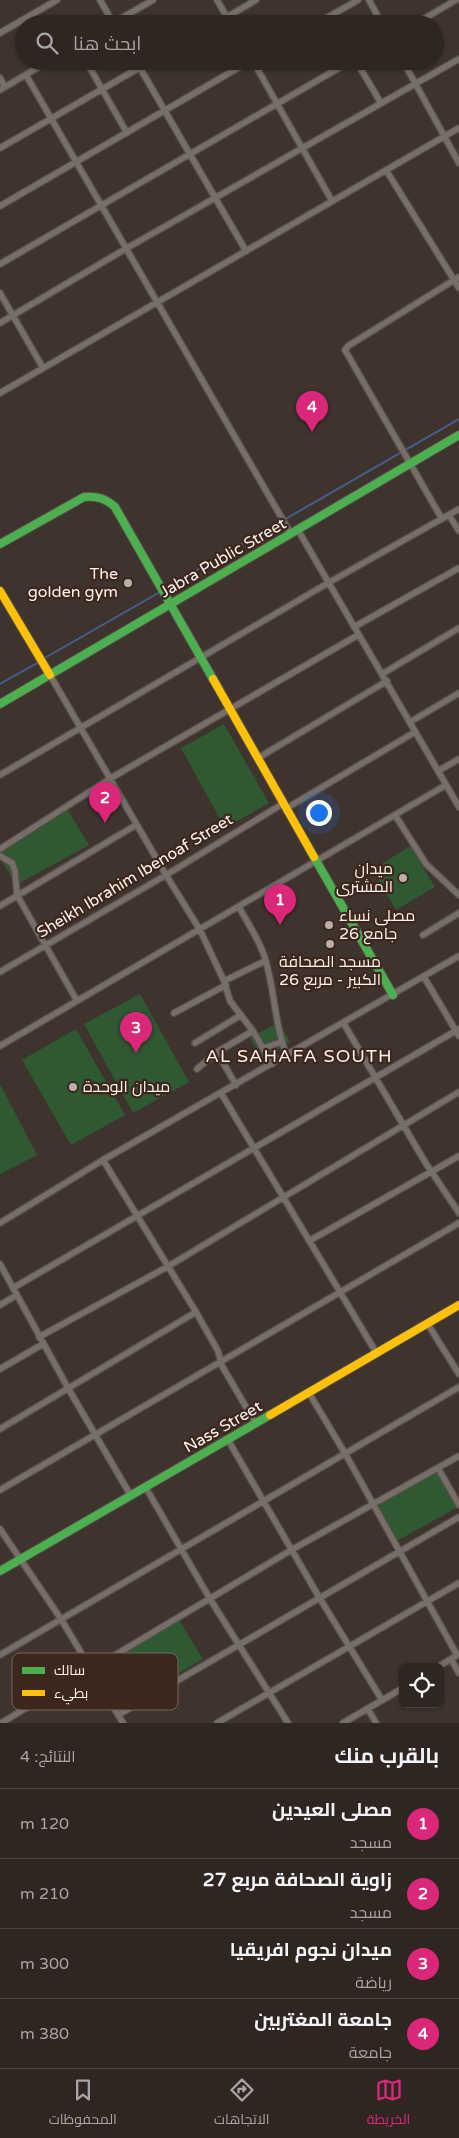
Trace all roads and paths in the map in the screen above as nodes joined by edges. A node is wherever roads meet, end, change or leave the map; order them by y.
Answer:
1 (57, 0) edge
2 (100, 0) edge
3 (216, 0) edge
4 (256, 0) edge
5 (358, 0) edge
6 (369, 0) edge
7 (456, 0) edge
8 (150, 1) edge
9 (31, 15) edge
10 (108, 15) edge
11 (126, 15) edge
12 (225, 15) edge
13 (230, 15) edge
14 (332, 15) edge
15 (377, 15) edge
16 (430, 15) edge
17 (15, 23) edge
18 (0, 31) edge
19 (459, 59) edge
20 (444, 67) edge
21 (34, 70) edge
22 (91, 70) edge
23 (136, 70) edge
24 (141, 70) edge
25 (236, 70) edge
26 (257, 70) edge
27 (336, 70) edge
28 (361, 70) edge
29 (408, 70) edge
30 (439, 70) edge
31 (26, 75) junction
32 (0, 78) edge
33 (415, 83) junction
34 (2, 89) edge
35 (102, 89) junction
36 (381, 103) junction
37 (277, 104) junction
38 (165, 110) junction
39 (51, 119) junction
40 (459, 128) edge
41 (127, 133) junction
42 (443, 137) junction
43 (0, 148) edge
44 (302, 149) junction
45 (190, 154) junction
46 (76, 162) junction
47 (459, 163) edge
48 (386, 170) junction
49 (215, 198) junction
50 (332, 201) junction
51 (0, 206) edge
52 (102, 206) junction
53 (127, 248) junction
54 (246, 251) junction
55 (0, 264) edge
56 (456, 278) edge
57 (459, 288) edge
58 (0, 293) edge
59 (158, 302) junction
60 (13, 315) junction
61 (0, 323) edge
62 (43, 368) junction
63 (0, 393) edge
64 (459, 435) edge
65 (410, 464) junction
66 (459, 509) edge
67 (449, 515) junction
68 (442, 519) junction
69 (459, 531) edge
70 (295, 532) junction
71 (0, 544) edge
72 (459, 568) edge
73 (328, 583) junction
74 (0, 591) edge
75 (170, 605) junction
76 (354, 627) junction
77 (459, 628) edge
78 (358, 635) junction
79 (200, 658) junction
80 (382, 674) junction
81 (50, 675) junction
82 (386, 681) junction
83 (459, 693) edge
84 (0, 704) edge
85 (230, 710) junction
86 (410, 722) junction
87 (80, 728) junction
88 (415, 732) junction
89 (258, 758) junction
90 (459, 759) edge
91 (438, 771) junction
92 (0, 775) edge
93 (111, 778) junction
94 (446, 785) junction
95 (285, 805) junction
96 (459, 808) edge
97 (395, 815) junction
98 (136, 825) junction
99 (0, 848) edge
100 (0, 856) edge
101 (317, 861) junction
102 (166, 875) junction
103 (17, 895) junction
104 (459, 895) edge
105 (0, 906) edge
106 (239, 907) junction
107 (459, 913) edge
108 (200, 930) junction
109 (422, 935) dead end
110 (45, 945) junction
111 (459, 956) edge
112 (265, 961) junction
113 (0, 972) edge
114 (424, 977) junction
115 (225, 983) junction
116 (393, 995) junction
117 (77, 1001) junction
118 (174, 1013) dead end
119 (241, 1015) junction
120 (344, 1024) junction
121 (253, 1031) junction
122 (458, 1032) edge
123 (281, 1042) junction
124 (195, 1043) dead end
125 (0, 1046) edge
126 (264, 1048) junction
127 (217, 1052) junction
128 (287, 1056) junction
129 (272, 1064) junction
130 (197, 1069) dead end
131 (374, 1077) junction
132 (236, 1085) junction
133 (459, 1092) edge
134 (221, 1093) junction
135 (403, 1125) junction
136 (254, 1148) junction
137 (459, 1156) edge
138 (103, 1160) junction
139 (432, 1172) junction
140 (283, 1198) junction
141 (459, 1213) edge
142 (135, 1216) junction
143 (0, 1223) edge
144 (459, 1223) edge
145 (309, 1241) junction
146 (0, 1264) edge
147 (167, 1267) junction
148 (13, 1288) junction
149 (338, 1292) junction
150 (17, 1295) junction
151 (459, 1305) edge
152 (0, 1306) edge
153 (196, 1312) junction
154 (427, 1323) junction
155 (40, 1337) junction
156 (43, 1344) junction
157 (377, 1354) junction
158 (221, 1361) junction
159 (0, 1369) edge
160 (459, 1374) edge
161 (459, 1387) edge
162 (68, 1388) junction
163 (309, 1393) junction
164 (256, 1424) junction
165 (0, 1429) edge
166 (96, 1435) junction
167 (228, 1440) junction
168 (346, 1455) junction
169 (459, 1456) edge
170 (438, 1468) junction
171 (146, 1488) junction
172 (0, 1490) edge
173 (131, 1496) junction
174 (263, 1500) junction
175 (373, 1505) junction
176 (459, 1505) edge
177 (459, 1517) edge
178 (0, 1529) edge
179 (182, 1549) junction
180 (293, 1549) junction
181 (398, 1552) junction
182 (19, 1559) junction
183 (0, 1571) edge
184 (459, 1583) edge
185 (319, 1597) junction
186 (210, 1598) junction
187 (426, 1602) junction
188 (61, 1619) junction
189 (238, 1644) junction
190 (349, 1646) junction
191 (80, 1653) edge
192 (118, 1653) edge
193 (0, 1655) edge
194 (456, 1656) edge
195 (444, 1663) edge
196 (459, 1673) edge
197 (178, 1680) edge
198 (399, 1690) edge
199 (268, 1692) junction
200 (382, 1700) junction
201 (368, 1709) junction
202 (23, 1710) edge
203 (115, 1710) edge
204 (126, 1710) edge
205 (118, 1715) junction
206 (1, 1723) edge
207 (123, 1723) edge
208 (217, 1723) edge
209 (288, 1723) edge
210 (343, 1723) edge
211 (376, 1723) edge

1 - 9 street
2 - 10 street
3 - 12 street
4 - 13 street
5 - 14 street
6 - 15 street
7 - 16 street
8 - 11 street
17 - 18 street
19 - 20 street
21 - 31 street
22 - 35 street
23 - 35 street
24 - 38 street
25 - 38 street
26 - 37 street
27 - 37 street
28 - 36 street
29 - 33 street
30 - 33 street
31 - 34 street
31 - 39 street
32 - 34 street
33 - 36 street
33 - 42 street
35 - 39 street
35 - 41 street
36 - 44 street
37 - 44 street
37 - 45 street
38 - 41 street
38 - 45 street
39 - 43 street
39 - 46 street
40 - 42 street
41 - 46 street
42 - 47 street
42 - 48 street
44 - 49 street
44 - 50 street
45 - 49 street
45 - 52 street
46 - 51 street
46 - 52 street
48 - 50 street
48 - 56 street
49 - 53 street
49 - 54 street
50 - 54 street
52 - 53 street
52 - 55 street
53 - 59 street
53 - 60 street
54 - 59 street
56 - 57 street
56 - 65 street
58 - 60 street
59 - 62 street
59 - 70 street
60 - 61 street
60 - 62 street
62 - 63 street
64 - 65 street, Jabra Public Street
65 - 68 street
65 - 70 street, Jabra Public Street
66 - 67 street
67 - 68 street
67 - 69 street
68 - 73 street
70 - 73 street
70 - 75 street, Jabra Public Street
71 - 75 street
72 - 76 street
73 - 76 street
73 - 79 street
74 - 81 street
75 - 79 street
75 - 81 street, Jabra Public Street
76 - 78 street
77 - 80 street
78 - 80 street
78 - 85 street
79 - 85 street
79 - 87 street
80 - 82 street
81 - 84 street, Jabra Public Street
81 - 87 street
82 - 86 street
82 - 89 street
83 - 86 street
85 - 89 street
85 - 93 street
86 - 88 street
87 - 92 street
87 - 93 street
88 - 91 street
88 - 95 street, Sheikh Ibrahim Ibenoaf Street
89 - 95 street
90 - 91 street
91 - 94 street
93 - 98 street
93 - 99 street
94 - 96 street
94 - 97 street
95 - 101 street
95 - 102 street, Sheikh Ibrahim Ibenoaf Street
97 - 101 street
97 - 104 street
98 - 102 street
98 - 103 street
100 - 103 street
101 - 106 street
101 - 116 street
102 - 108 street
102 - 110 street, Sheikh Ibrahim Ibenoaf Street
103 - 105 street
103 - 110 street
106 - 108 street
106 - 112 street
107 - 109 street
108 - 115 street
108 - 117 street
110 - 113 street, Sheikh Ibrahim Ibenoaf Street
110 - 117 street
111 - 114 street
112 - 115 street
112 - 123 street
114 - 116 street
114 - 122 street
115 - 118 street
115 - 119 street
116 - 120 street
117 - 125 street
119 - 121 street
119 - 124 street
120 - 128 street
120 - 131 street
121 - 126 street
121 - 127 street
122 - 131 street
123 - 126 street
123 - 128 street
126 - 129 street
127 - 130 street
127 - 132 street
128 - 129 street
129 - 132 street
131 - 135 street
131 - 136 street
132 - 134 street
133 - 135 street
134 - 136 street
134 - 138 street
135 - 139 street
135 - 140 street
136 - 140 street
136 - 142 street
137 - 139 street
138 - 142 street
138 - 143 street
139 - 141 street
139 - 145 street
140 - 145 street
140 - 147 street
142 - 147 street
142 - 148 street
144 - 149 street
145 - 149 street
146 - 148 street
147 - 153 street
147 - 155 street
148 - 150 street
149 - 157 street
149 - 158 street
150 - 152 street
150 - 155 street
151 - 154 street, Nass Street
153 - 158 street
153 - 162 street
154 - 157 street, Nass Street
154 - 160 street
155 - 156 street
156 - 159 street
156 - 162 street
157 - 163 street, Nass Street
158 - 164 street
158 - 166 street
161 - 168 street
162 - 165 street
162 - 166 street
163 - 164 street, Nass Street
163 - 168 street
164 - 167 street, Nass Street
166 - 172 street
166 - 173 street
167 - 171 street, Nass Street
167 - 174 street
168 - 174 street
168 - 175 street
169 - 170 street
170 - 175 street
170 - 176 street
171 - 173 street, Nass Street
171 - 179 street
173 - 182 street, Nass Street
174 - 179 street
174 - 180 street
175 - 180 street
175 - 181 street
177 - 181 street
178 - 182 street
179 - 186 street
179 - 188 street
180 - 185 street
180 - 186 street
181 - 185 street
181 - 187 street
182 - 183 street, Nass Street
182 - 188 street
184 - 187 street
185 - 189 street
185 - 190 street
186 - 189 street
186 - 192 street
187 - 190 street
187 - 194 street
188 - 191 street
188 - 193 street
189 - 197 street
189 - 199 street
190 - 199 street
190 - 200 street
194 - 195 street
194 - 196 street
198 - 200 street
199 - 208 street
199 - 209 street
200 - 201 street
201 - 210 street
201 - 211 street
202 - 206 street
203 - 205 street
204 - 205 street
205 - 207 street

